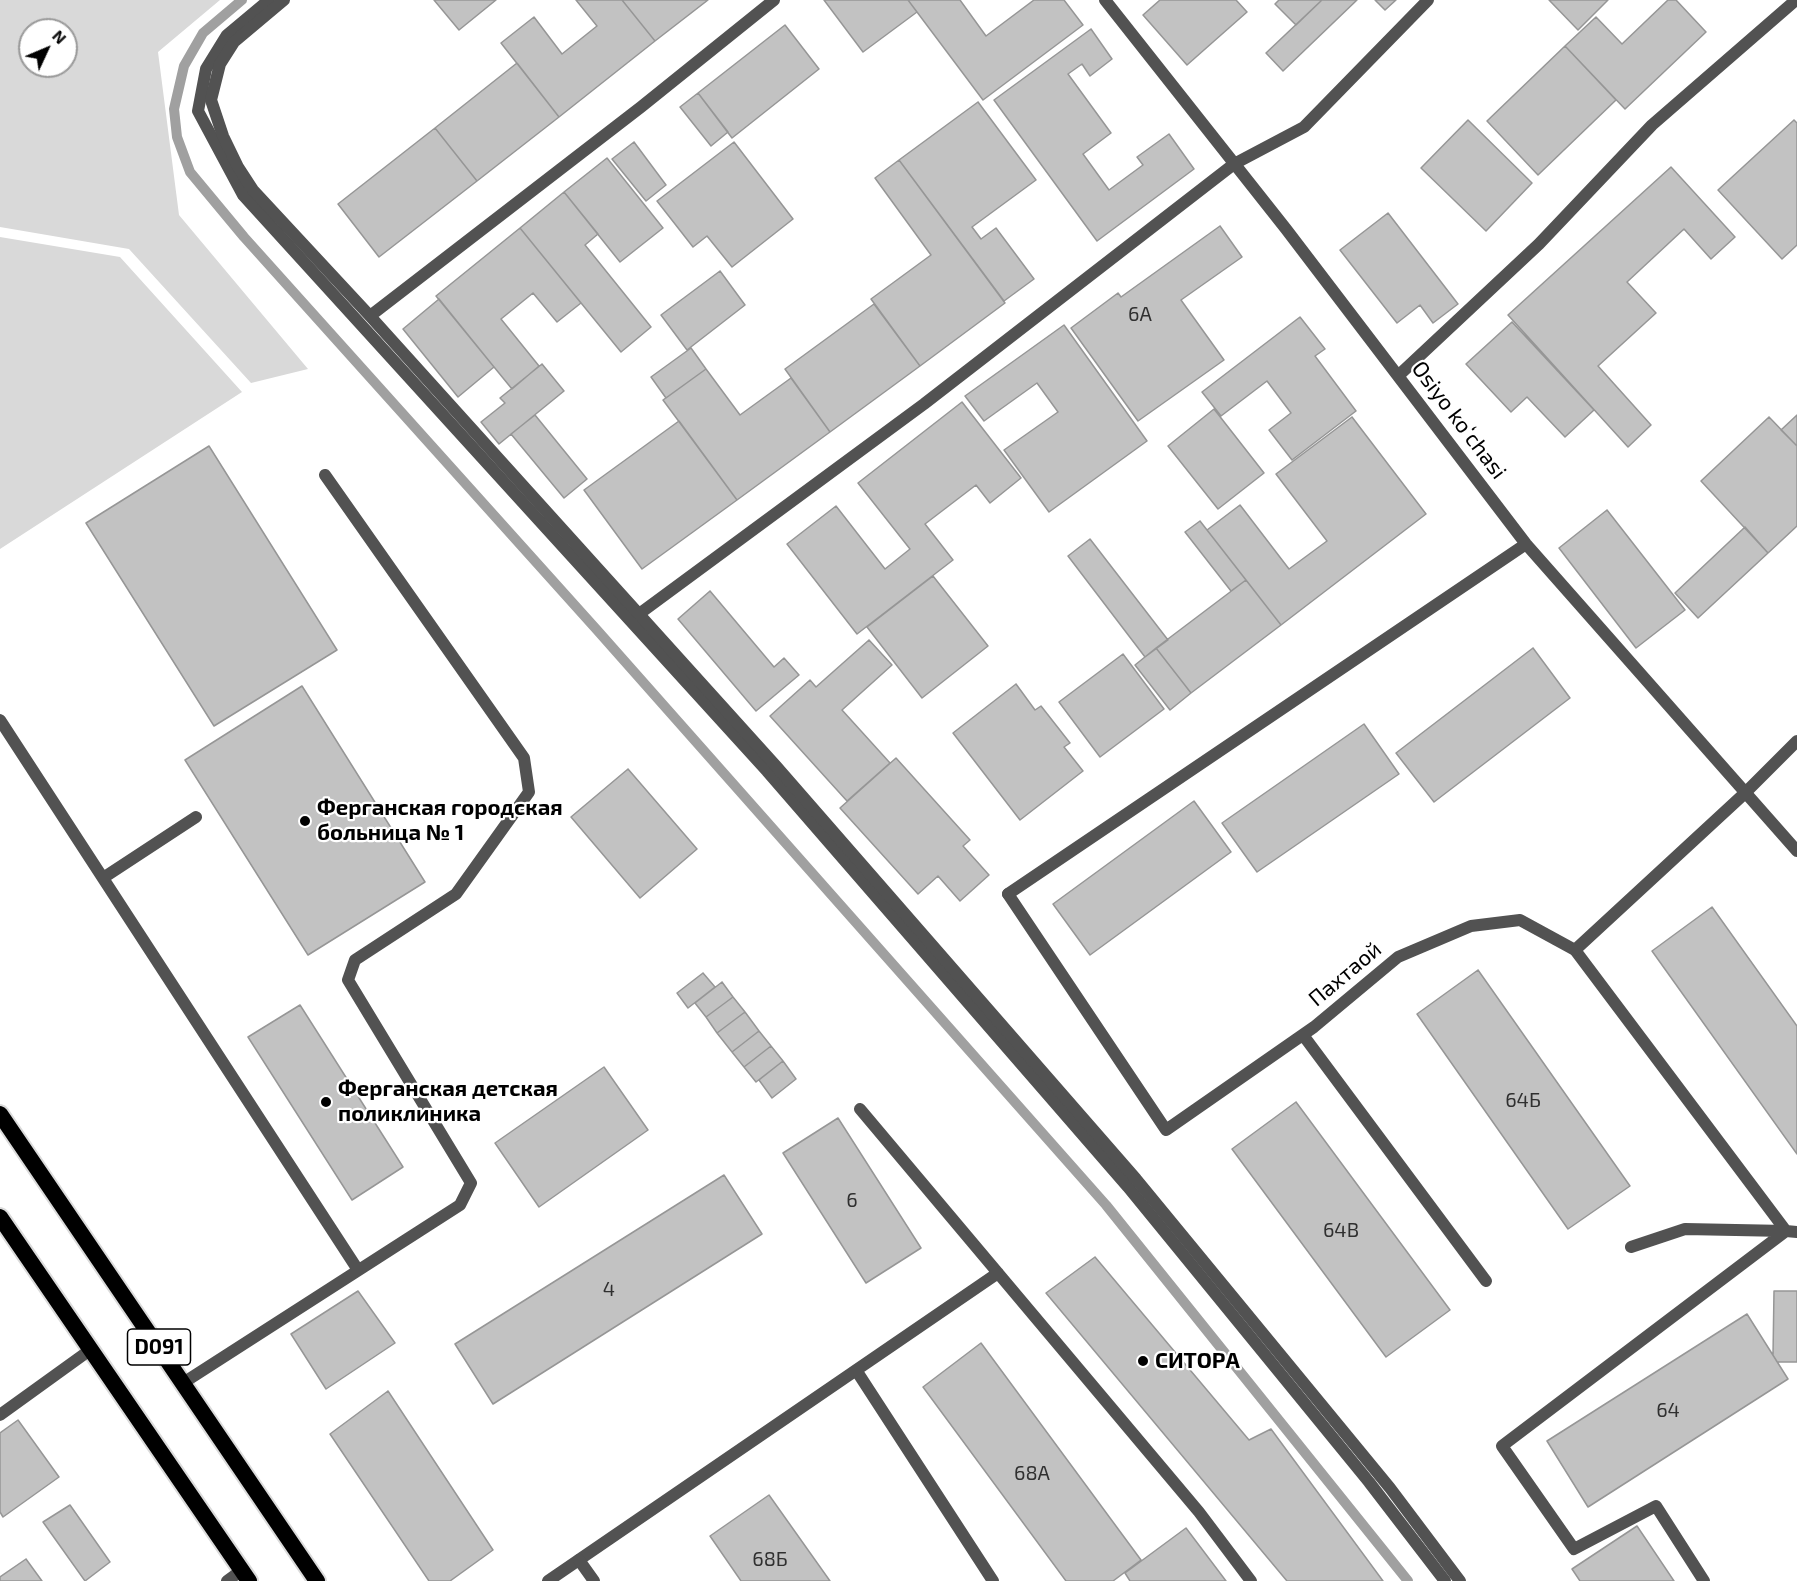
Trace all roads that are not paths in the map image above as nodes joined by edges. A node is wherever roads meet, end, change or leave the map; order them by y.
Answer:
1 (269, 0) edge
2 (284, 0) edge
3 (774, 0) edge
4 (1105, 0) edge
5 (1428, 0) edge
6 (1796, 0) edge
7 (1234, 164) junction
8 (370, 316) junction
9 (1398, 376) junction
10 (325, 475) dead end
11 (1526, 544) junction
12 (639, 614) junction
13 (0, 720) edge
14 (1797, 741) edge
15 (1744, 794) junction
16 (196, 817) dead end
17 (1797, 851) edge
18 (103, 878) junction
19 (1575, 950) junction
20 (1303, 1035) junction
21 (860, 1109) dead end
22 (0, 1114) edge
23 (0, 1217) edge
24 (1791, 1231) edge
25 (1631, 1247) dead end
26 (358, 1270) junction
27 (998, 1273) junction
28 (1486, 1281) dead end
29 (90, 1350) junction
30 (856, 1370) junction
31 (183, 1383) junction
32 (0, 1415) edge
33 (579, 1560) junction
34 (246, 1575) edge
35 (227, 1581) edge
36 (317, 1581) edge
37 (548, 1581) edge
38 (594, 1581) edge
39 (993, 1581) edge
40 (1251, 1581) edge
41 (1445, 1581) edge
42 (1460, 1581) edge
43 (1704, 1581) edge

1 - 41 street
2 - 8 street
3 - 8 street
4 - 7 street, Osiyo koʻchasi
5 - 7 street
6 - 9 street
7 - 9 street, Osiyo koʻchasi
7 - 12 street
8 - 12 street
9 - 11 street, Osiyo koʻchasi
10 - 26 street
11 - 15 street, Osiyo koʻchasi
11 - 20 street, Пахтаой
12 - 42 street
13 - 18 street
14 - 15 street
15 - 17 street, Osiyo koʻchasi
15 - 19 street
16 - 18 street
18 - 26 street
19 - 20 street, Пахтаой
19 - 24 street, Пахтаой
20 - 28 street
21 - 27 street
22 - 31 highway, D091
23 - 29 highway, D091
24 - 25 street
24 - 43 street
26 - 31 street
27 - 30 street
27 - 40 street
29 - 32 street
29 - 34 highway, D091
30 - 33 street
30 - 39 street
31 - 36 highway, D091
33 - 37 street
33 - 38 street
34 - 35 street

